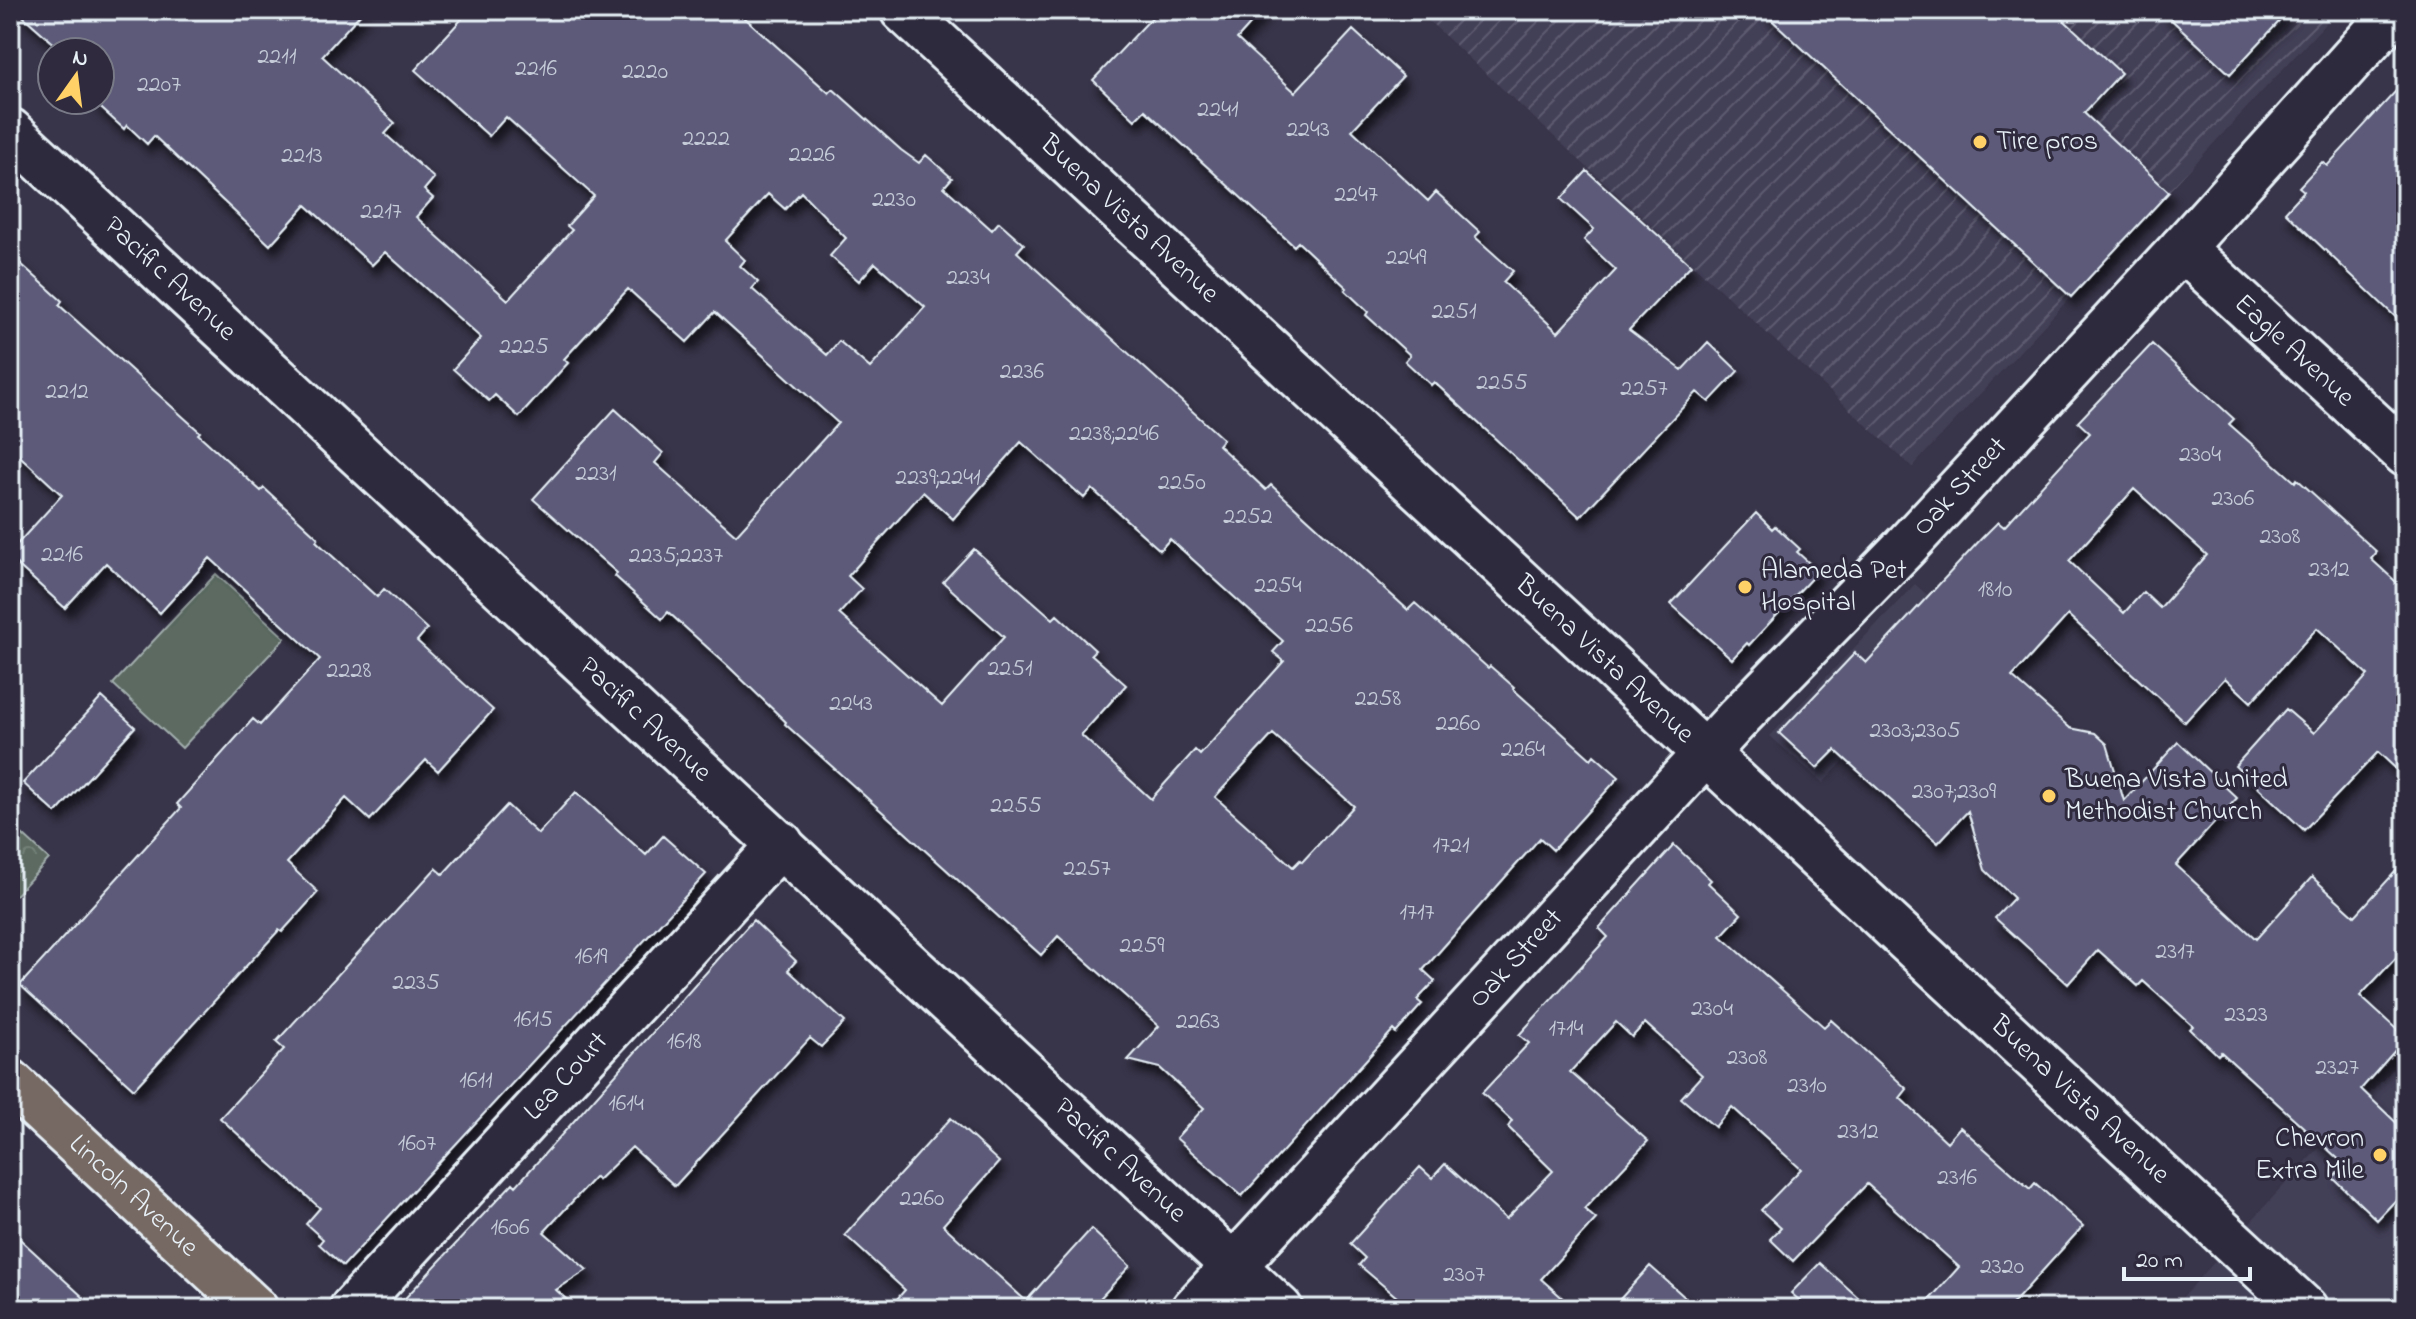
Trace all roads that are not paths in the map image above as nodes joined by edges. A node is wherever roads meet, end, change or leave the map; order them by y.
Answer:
1 (903, 10) edge
2 (2396, 10) edge
3 (10, 131) edge
4 (2182, 248) junction
5 (2406, 454) edge
6 (1706, 754) junction
7 (781, 844) junction
8 (10, 1082) edge
9 (1233, 1266) junction
10 (255, 1309) edge
11 (352, 1309) edge
12 (1194, 1309) edge
13 (1280, 1309) edge
14 (2305, 1309) edge

1 - 6 street, Buena Vista Avenue
2 - 4 street, Oak Street
3 - 7 street, Pacific Avenue
4 - 5 street, Eagle Avenue
4 - 6 street, Oak Street
6 - 9 street, Oak Street
6 - 14 street, Buena Vista Avenue
7 - 9 street, Pacific Avenue
7 - 11 street, Lea Court
8 - 10 main road, Lincoln Avenue
9 - 12 street, Oak Street
9 - 13 street, Pacific Avenue

